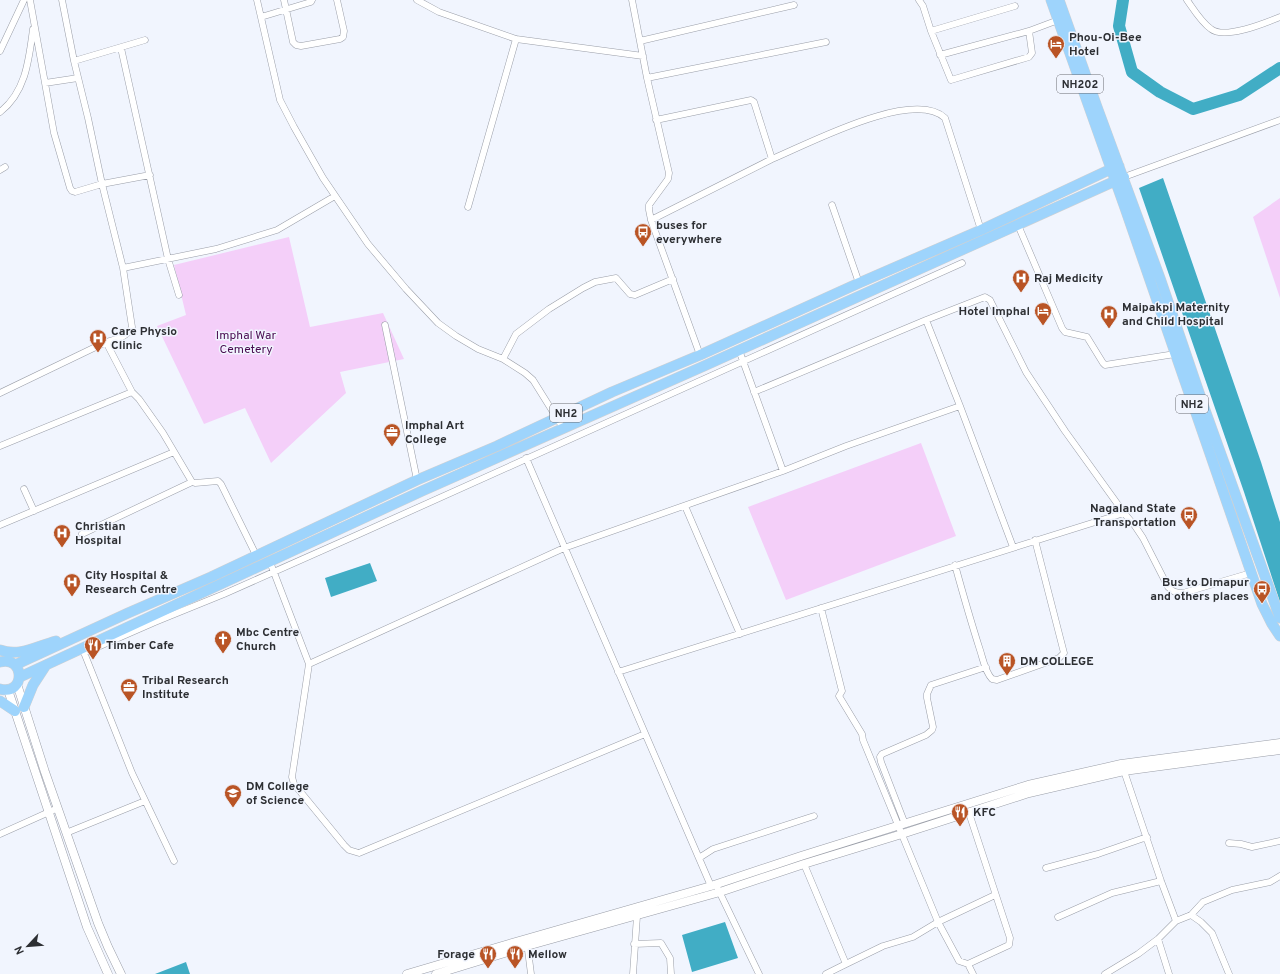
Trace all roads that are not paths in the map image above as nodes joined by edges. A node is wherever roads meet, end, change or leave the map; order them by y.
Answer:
1 (24, 0) edge
2 (30, 0) edge
3 (62, 0) edge
4 (257, 0) edge
5 (284, 0) edge
6 (312, 0) edge
7 (337, 0) edge
8 (417, 0) edge
9 (632, 0) edge
10 (919, 0) edge
11 (1051, 0) edge
12 (1059, 0) edge
13 (1187, 0) edge
14 (794, 5) dead end
15 (1016, 6) dead end
16 (286, 9) junction
17 (261, 17) junction
18 (1280, 17) edge
19 (1062, 19) junction
20 (34, 22) junction
21 (930, 31) junction
22 (1029, 31) junction
23 (145, 40) dead end
24 (516, 40) junction
25 (640, 41) junction
26 (826, 42) dead end
27 (121, 48) junction
28 (0, 51) edge
29 (940, 55) junction
30 (644, 56) junction
31 (74, 61) junction
32 (78, 78) junction
33 (647, 78) junction
34 (45, 83) junction
35 (0, 112) edge
36 (656, 120) junction
37 (1280, 120) edge
38 (772, 159) junction
39 (1115, 167) junction
40 (150, 175) junction
41 (1119, 179) junction
42 (102, 184) junction
43 (335, 196) junction
44 (832, 205) dead end
45 (468, 207) dead end
46 (651, 220) junction
47 (1018, 225) junction
48 (981, 230) junction
49 (168, 259) junction
50 (962, 263) dead end
51 (123, 268) junction
52 (673, 279) junction
53 (859, 283) junction
54 (178, 295) dead end
55 (811, 305) junction
56 (816, 315) junction
57 (926, 320) junction
58 (385, 325) dead end
59 (106, 342) junction
60 (739, 350) junction
61 (1175, 354) junction
62 (700, 355) junction
63 (503, 359) junction
64 (743, 362) junction
65 (132, 392) junction
66 (754, 392) junction
67 (0, 393) edge
68 (960, 406) junction
69 (557, 417) junction
70 (563, 428) junction
71 (0, 446) edge
72 (174, 452) junction
73 (526, 458) junction
74 (783, 472) junction
75 (417, 480) junction
76 (192, 482) junction
77 (24, 490) dead end
78 (685, 506) junction
79 (34, 511) junction
80 (1124, 513) junction
81 (0, 525) edge
82 (82, 534) dead end
83 (1035, 540) junction
84 (1013, 547) junction
85 (564, 548) junction
86 (256, 555) junction
87 (270, 562) junction
88 (955, 565) junction
89 (274, 571) junction
90 (1251, 573) junction
91 (821, 608) junction
92 (1280, 618) edge
93 (740, 634) junction
94 (1280, 636) edge
95 (76, 637) junction
96 (0, 650) edge
97 (83, 650) junction
98 (1, 659) edge
99 (48, 664) junction
100 (308, 664) junction
101 (15, 665) junction
102 (986, 667) junction
103 (618, 672) junction
104 (11, 685) edge
105 (0, 701) edge
106 (20, 709) junction
107 (645, 734) junction
108 (1280, 743) edge
109 (1280, 750) edge
110 (1122, 767) junction
111 (1029, 789) junction
112 (145, 800) junction
113 (58, 808) junction
114 (48, 812) junction
115 (969, 812) junction
116 (814, 816) dead end
117 (902, 825) junction
118 (66, 833) junction
119 (0, 834) edge
120 (902, 834) junction
121 (1147, 837) junction
122 (1280, 841) edge
123 (1229, 843) dead end
124 (699, 858) junction
125 (174, 861) dead end
126 (804, 864) junction
127 (1046, 868) dead end
128 (1280, 876) edge
129 (1161, 881) junction
130 (716, 888) junction
131 (995, 895) junction
132 (1191, 915) junction
133 (637, 916) junction
134 (1058, 917) dead end
135 (1176, 921) junction
136 (938, 922) junction
137 (1158, 939) junction
138 (527, 942) junction
139 (634, 944) junction
140 (846, 964) junction
141 (968, 964) junction
142 (108, 974) edge
143 (121, 974) edge
144 (407, 974) edge
145 (436, 974) edge
146 (531, 974) edge
147 (633, 974) edge
148 (671, 974) edge
149 (759, 974) edge
150 (826, 974) edge
151 (973, 974) edge
152 (1105, 974) edge
153 (1169, 974) edge
154 (1229, 974) edge

1 - 28 street
2 - 20 street
3 - 31 street
4 - 17 street
5 - 16 street
6 - 16 street
7 - 16 street
8 - 24 street
9 - 25 street
10 - 21 street
11 - 19 highway, NH202
12 - 19 highway, NH202
13 - 18 street
14 - 25 street
15 - 21 street
16 - 17 street
17 - 43 street
19 - 22 street
19 - 39 highway, NH202
20 - 34 street
20 - 35 street
21 - 29 street
22 - 29 street
22 - 29 street
23 - 27 street
24 - 30 street
24 - 45 street
25 - 30 street
26 - 33 street
27 - 31 street
27 - 40 street
30 - 33 street
31 - 32 street
32 - 34 street
32 - 42 street
33 - 36 street
34 - 42 street
36 - 38 street
36 - 46 street
37 - 41 street
38 - 46 street
38 - 48 street
39 - 41 highway, NH2
39 - 48 highway, NH2
40 - 42 street
40 - 49 street
41 - 47 highway, NH2
41 - 61 highway, NH2
41 - 92 highway, NH2
42 - 51 street
43 - 49 street
43 - 63 street
44 - 53 street
46 - 52 street
47 - 56 highway, NH2
47 - 61 street
48 - 53 highway, NH2
49 - 51 street
49 - 54 street
50 - 64 street
51 - 59 street
52 - 62 street
52 - 63 street
53 - 55 highway, NH2
55 - 56 highway
55 - 62 highway, NH2
56 - 60 highway, NH2
57 - 66 street
57 - 68 street
57 - 80 street
58 - 75 street
59 - 65 street
59 - 67 street
60 - 64 street
60 - 70 highway, NH2
61 - 90 highway, NH2
62 - 69 highway, NH2
63 - 69 street
64 - 66 street
64 - 73 street
65 - 71 street
65 - 72 street
66 - 74 street
68 - 74 street
68 - 84 street
69 - 70 street
69 - 75 highway, NH2
70 - 87 highway, NH2
72 - 76 street
72 - 79 street
73 - 85 street
73 - 89 street
74 - 78 street
75 - 86 highway, NH2
76 - 82 street
76 - 86 street
77 - 79 street
78 - 85 street
78 - 93 street
79 - 81 street
80 - 83 street
80 - 90 street
83 - 84 street
83 - 102 street
84 - 88 street
85 - 100 street
85 - 103 street
86 - 95 highway, NH2
87 - 89 street
87 - 97 highway, NH2
88 - 91 street
88 - 102 street
89 - 97 street
89 - 100 street
90 - 94 highway, NH2
91 - 93 street
91 - 117 street
93 - 103 street
95 - 96 highway
95 - 101 highway, NH2
97 - 99 highway, NH2
97 - 112 street
98 - 101 highway
99 - 104 highway, NH2
99 - 106 highway
100 - 107 street
101 - 104 highway
102 - 117 street
103 - 107 street
104 - 106 main road
105 - 106 highway
106 - 113 main road
106 - 114 main road
107 - 124 street
108 - 110 main road
109 - 110 main road
110 - 111 main road
110 - 121 street
111 - 115 main road
111 - 117 main road
112 - 118 street
112 - 125 street
113 - 114 street
113 - 118 main road
114 - 119 street
114 - 142 main road
115 - 120 main road
115 - 131 street
116 - 124 street
117 - 120 street
117 - 130 main road
118 - 143 main road
120 - 126 main road
120 - 136 street
121 - 127 street
121 - 129 street
122 - 123 street
124 - 130 street
126 - 130 main road
126 - 140 street
128 - 132 street
129 - 134 street
129 - 135 street
130 - 133 main road
130 - 138 main road
130 - 149 street
131 - 136 street
131 - 141 street
132 - 135 street
132 - 154 street
133 - 138 main road
133 - 139 street
135 - 137 street
136 - 140 street
136 - 141 street
137 - 152 street
137 - 153 street
138 - 144 main road
138 - 145 main road
138 - 146 street
139 - 147 street
139 - 148 street
140 - 150 street
141 - 151 street

